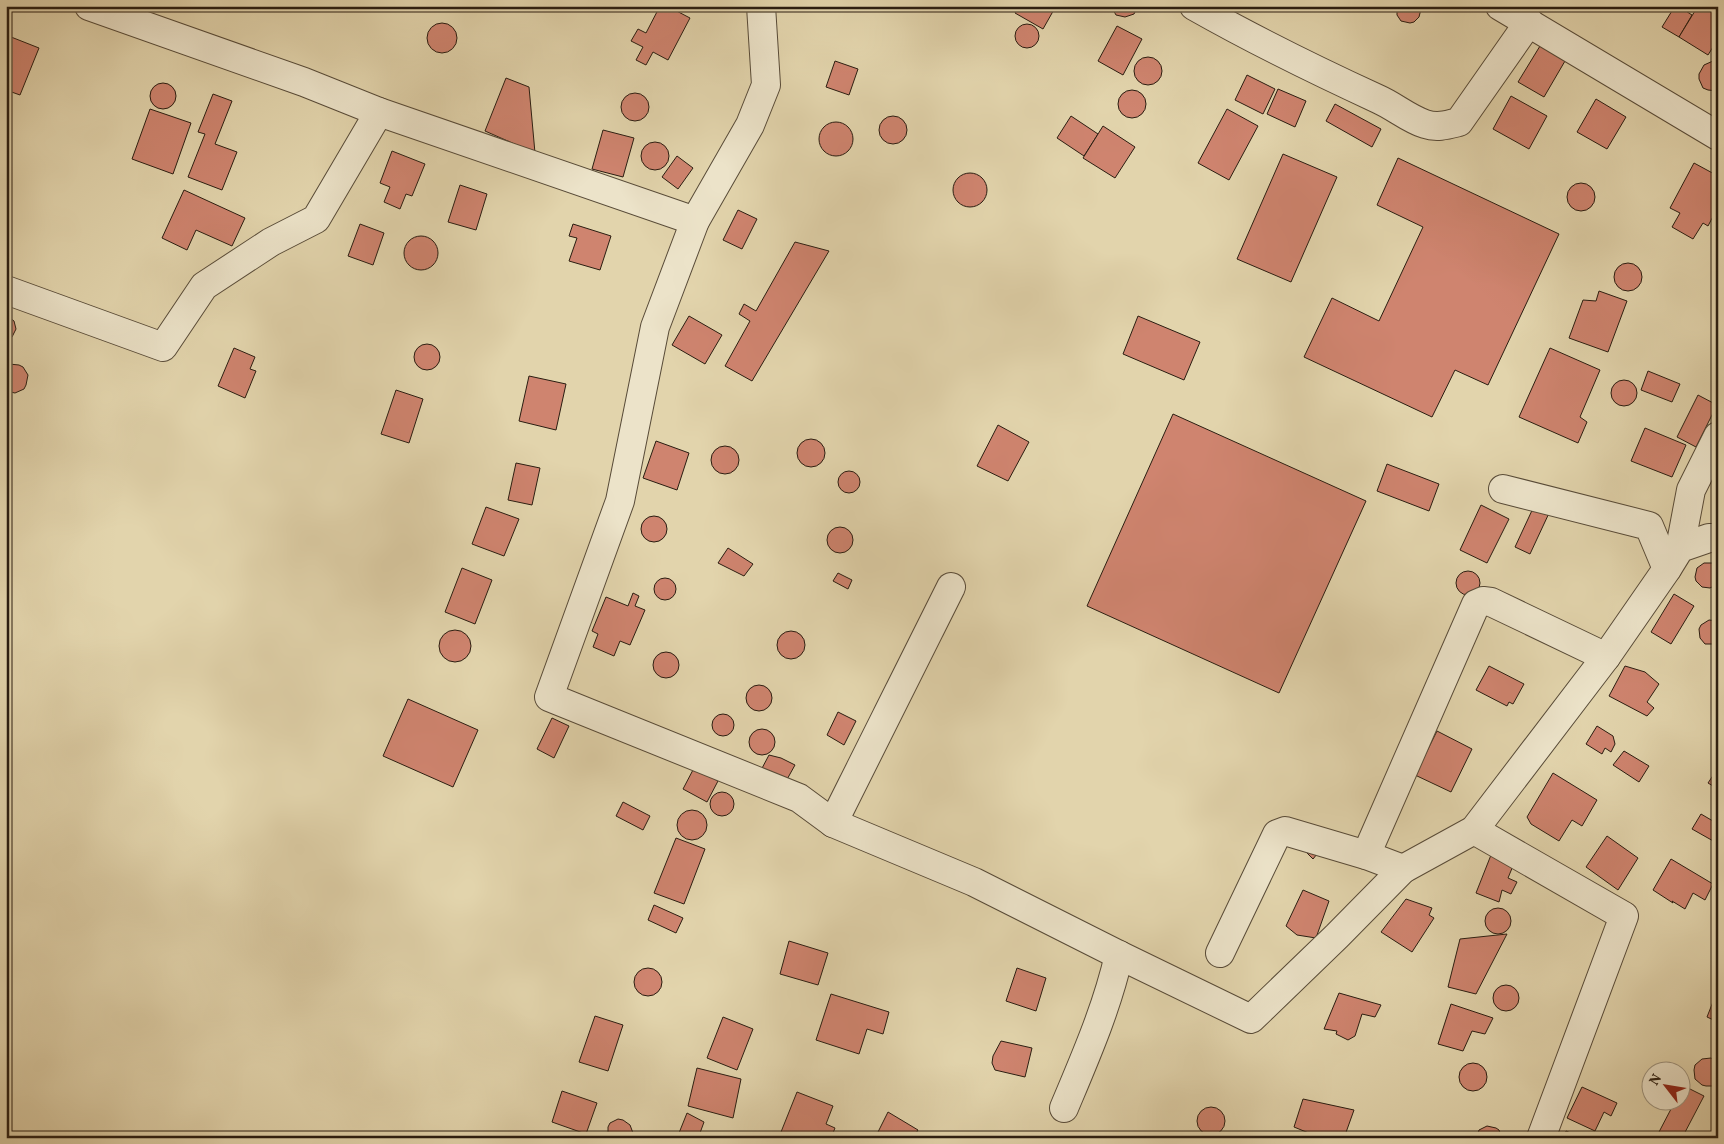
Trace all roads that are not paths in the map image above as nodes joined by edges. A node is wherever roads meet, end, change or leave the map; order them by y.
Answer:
1 (89, 6) edge
2 (761, 6) edge
3 (1194, 6) edge
4 (1500, 6) edge
5 (1529, 22) junction
6 (379, 112) junction
7 (1718, 136) edge
8 (695, 221) junction
9 (6, 290) edge
10 (1718, 436) edge
11 (1502, 489) dead end
12 (1718, 538) edge
13 (1674, 558) junction
14 (951, 587) dead end
15 (1606, 657) junction
16 (833, 823) junction
17 (1474, 830) junction
18 (1366, 855) junction
19 (1404, 869) junction
20 (1220, 953) dead end
21 (1119, 955) junction
22 (1064, 1108) dead end
23 (1541, 1138) edge

1 - 6 street
2 - 8 street
3 - 5 street
4 - 5 street
5 - 7 street
6 - 8 street
6 - 9 street
8 - 16 street
10 - 13 street
11 - 13 street
12 - 13 street
13 - 15 street
14 - 16 street
15 - 17 street
15 - 18 street
16 - 21 street
17 - 19 street
17 - 23 street
18 - 19 street
18 - 20 street
19 - 21 street
21 - 22 street

